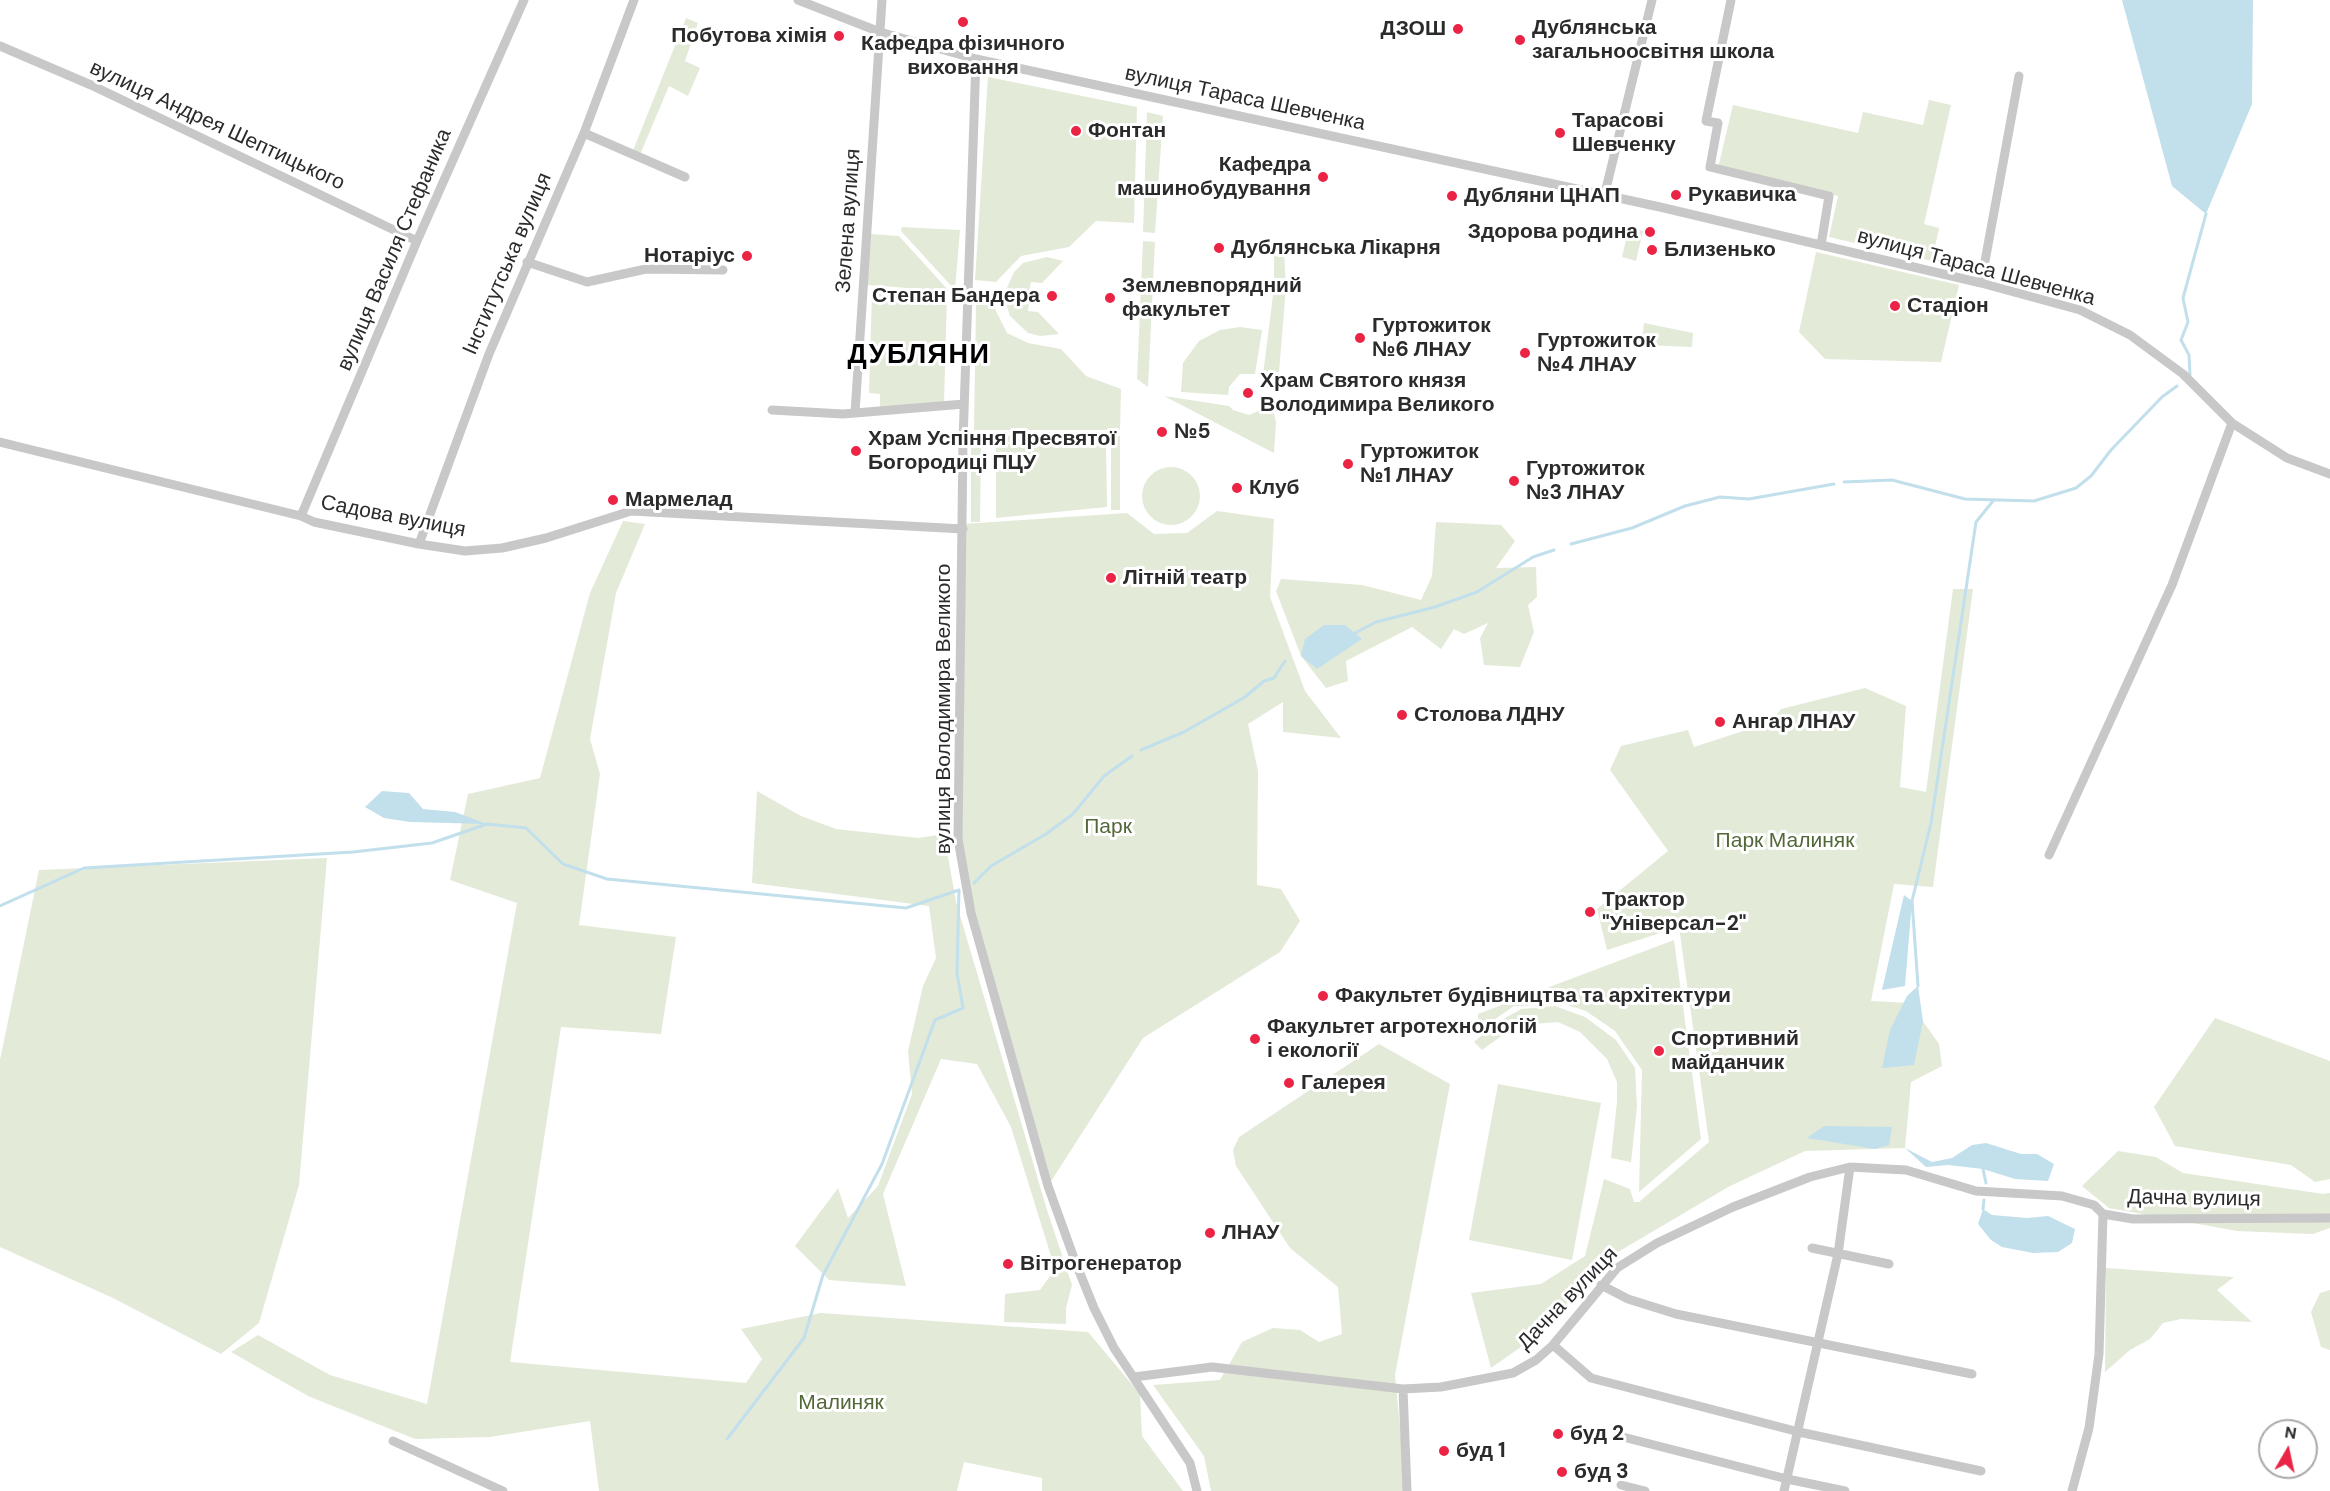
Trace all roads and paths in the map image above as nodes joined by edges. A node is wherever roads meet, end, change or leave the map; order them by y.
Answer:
1 (524, 0) edge
2 (634, 0) edge
3 (798, 0) edge
4 (882, 0) edge
5 (1652, 0) edge
6 (1731, 0) edge
7 (879, 32) junction
8 (0, 46) edge
9 (976, 59) junction
10 (2019, 76) dead end
11 (584, 133) junction
12 (685, 177) dead end
13 (1605, 197) junction
14 (417, 240) junction
15 (1821, 245) junction
16 (528, 262) junction
17 (723, 270) dead end
18 (1982, 283) junction
19 (964, 404) junction
20 (772, 410) dead end
21 (855, 413) junction
22 (2232, 423) junction
23 (0, 442) edge
24 (2330, 474) edge
25 (301, 516) junction
26 (963, 529) junction
27 (419, 544) junction
28 (2049, 855) dead end
29 (1850, 1167) junction
30 (2103, 1214) junction
31 (2330, 1218) edge
32 (1812, 1248) dead end
33 (1838, 1254) junction
34 (1889, 1264) dead end
35 (1602, 1285) junction
36 (1818, 1341) junction
37 (1553, 1345) junction
38 (1972, 1374) dead end
39 (1134, 1377) junction
40 (1402, 1389) junction
41 (1799, 1432) junction
42 (1623, 1437) dead end
43 (393, 1441) dead end
44 (1981, 1471) dead end
45 (1787, 1479) junction
46 (1621, 1485) dead end
47 (503, 1491) edge
48 (1197, 1491) edge
49 (1407, 1491) edge
50 (1645, 1491) edge
51 (1784, 1491) edge
52 (1845, 1491) edge
53 (2072, 1491) edge

1 - 14 street, вулиця Василя Стефаника
2 - 11 street, Інститутська вулиця
3 - 7 street, вулиця Тараса Шевченка
4 - 7 street, Зелена вулиця
5 - 13 street
6 - 15 street
7 - 9 street, вулиця Тараса Шевченка
7 - 21 street, Зелена вулиця
8 - 14 street, вулиця Андрея Шептицького
9 - 13 street, вулиця Тараса Шевченка
9 - 19 street, вулиця Володимира Великого
10 - 18 street
11 - 12 street
11 - 16 street, Інститутська вулиця
13 - 15 street, вулиця Тараса Шевченка
14 - 25 street, вулиця Василя Стефаника
15 - 18 street, вулиця Тараса Шевченка
16 - 17 street
16 - 27 street, Інститутська вулиця
18 - 22 street, вулиця Тараса Шевченка
19 - 21 street
19 - 26 street, вулиця Володимира Великого
20 - 21 street
22 - 24 street, вулиця Тараса Шевченка
22 - 28 street
23 - 25 street, Садова вулиця
25 - 27 street, Садова вулиця
26 - 27 street, Садова вулиця
26 - 39 street, вулиця Володимира Великого
29 - 30 street, Дачна вулиця
29 - 33 street
29 - 35 street, Дачна вулиця
30 - 31 street, Дачна вулиця
30 - 53 street
32 - 33 street
33 - 34 street
33 - 36 street
35 - 36 street
35 - 37 street, Дачна вулиця
36 - 38 street
36 - 41 street
37 - 40 street, Дачна вулиця
37 - 41 street
39 - 40 street, Дачна вулиця
39 - 48 street, вулиця Володимира Великого
40 - 49 street
41 - 44 street
41 - 45 street
42 - 45 street
43 - 47 street
45 - 51 street
45 - 52 street
46 - 50 street

